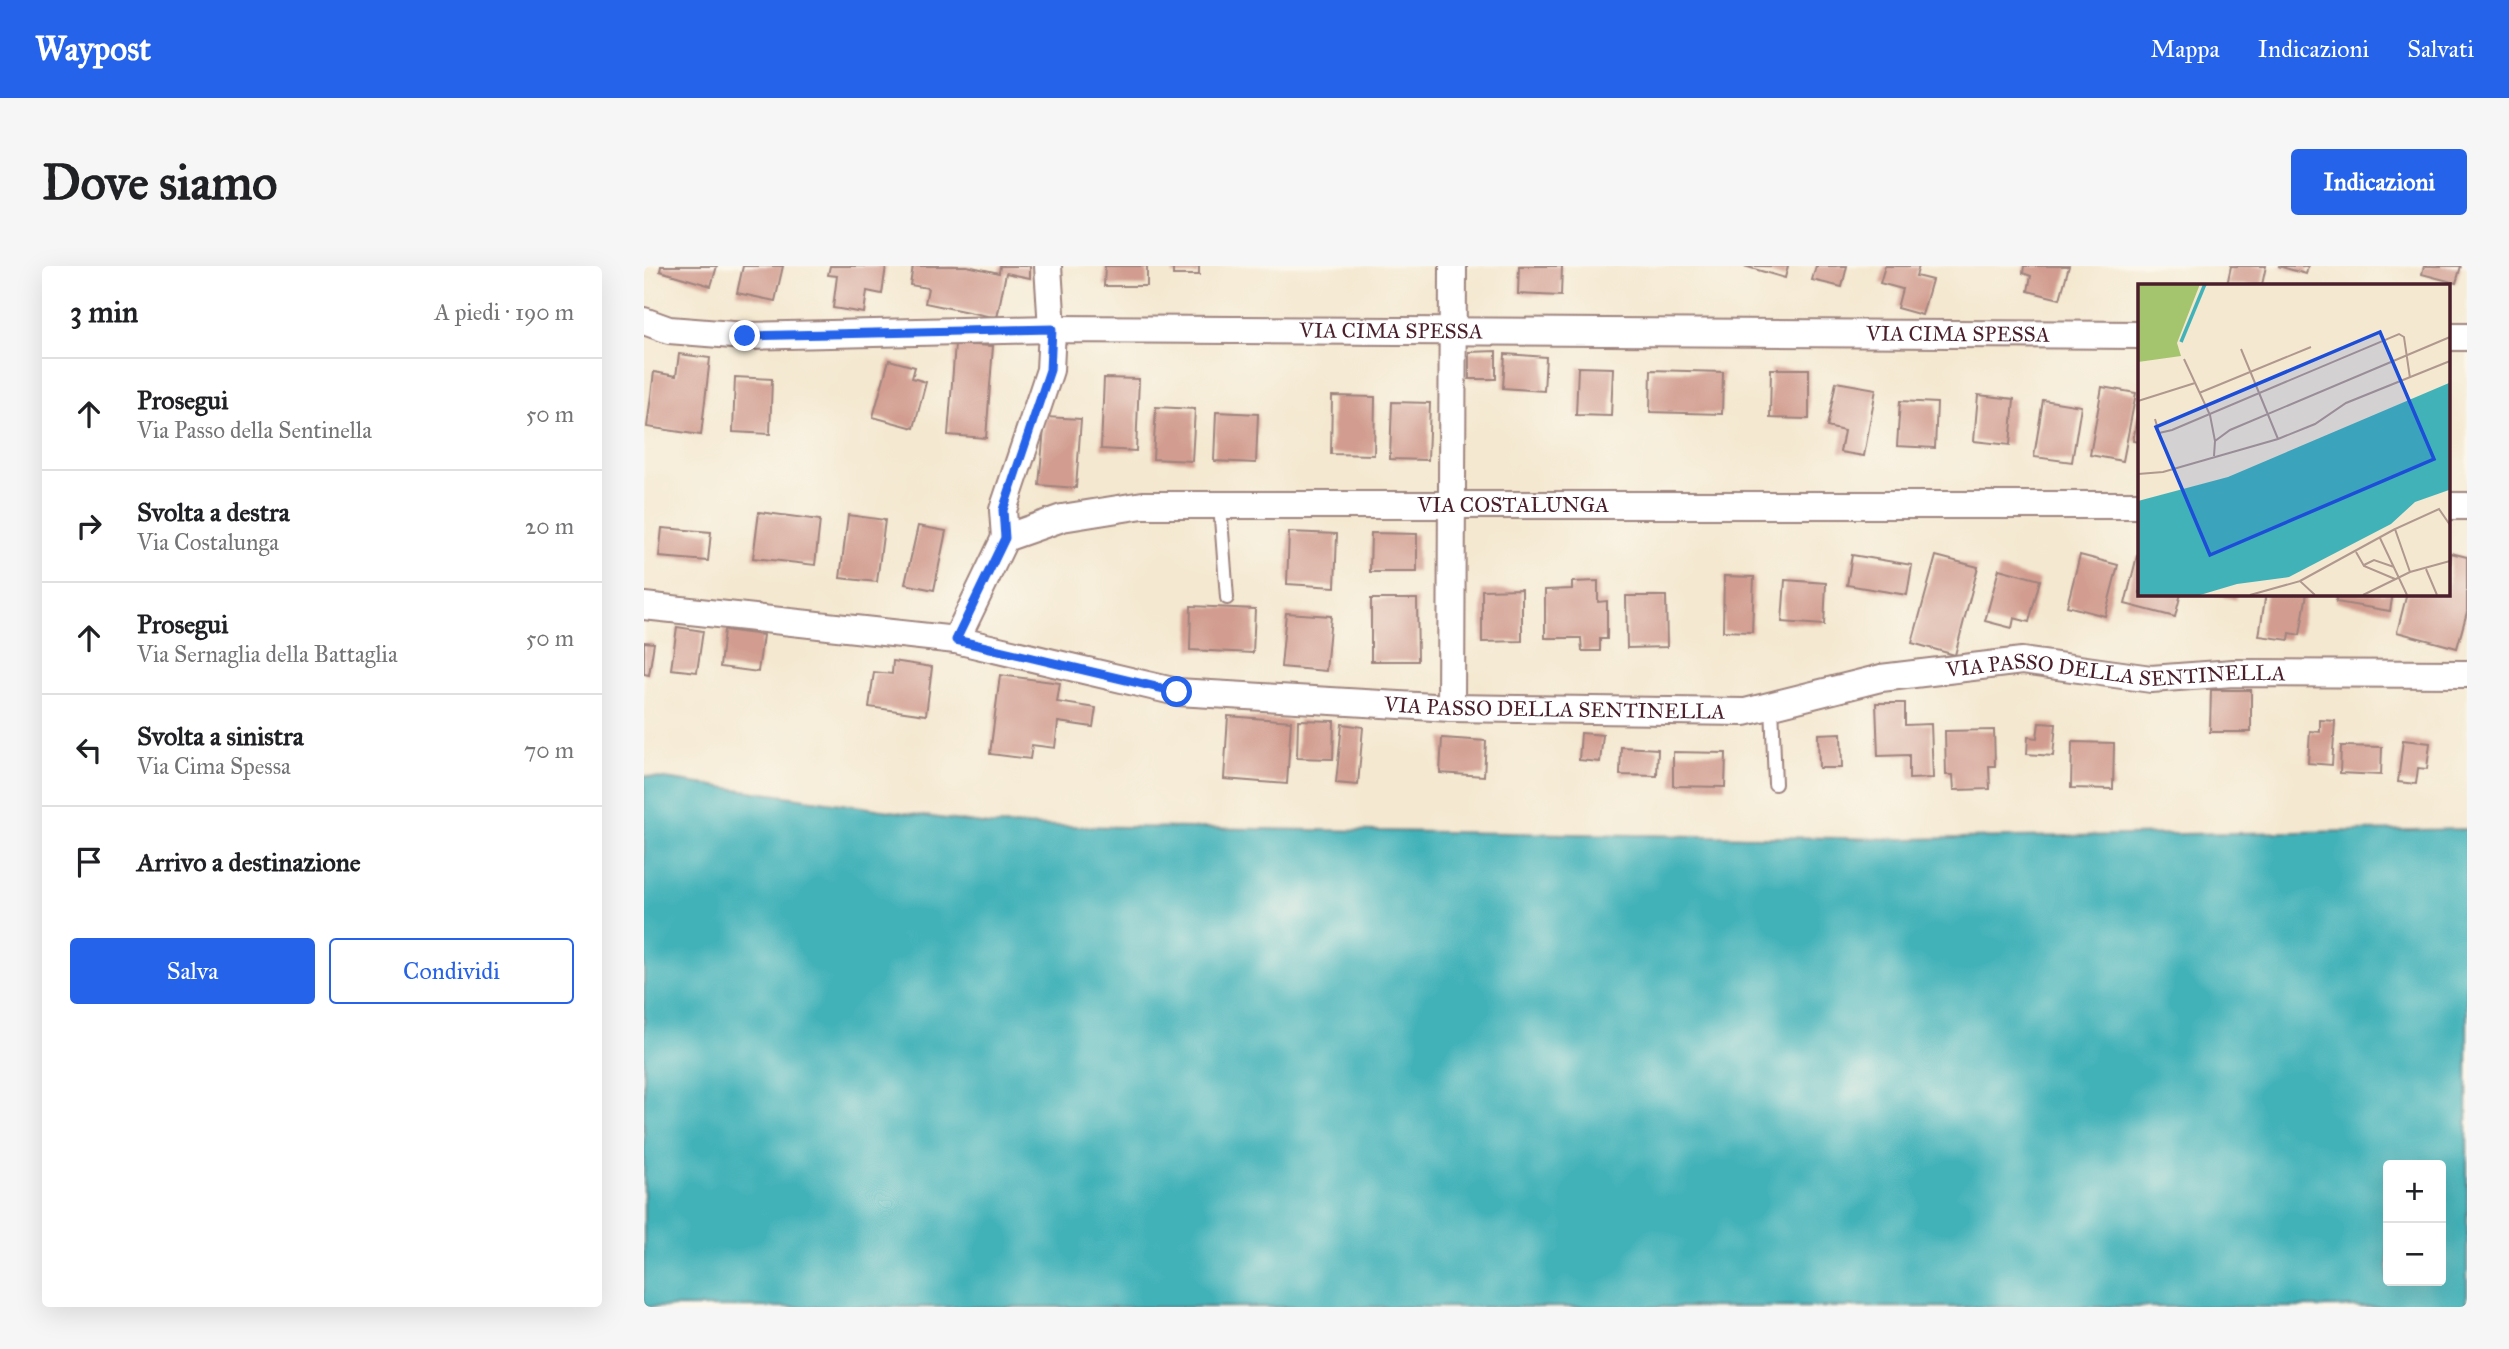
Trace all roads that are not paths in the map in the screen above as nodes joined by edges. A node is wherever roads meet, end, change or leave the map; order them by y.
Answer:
1 (1048, 266) edge
2 (1453, 266) edge
3 (644, 321) edge
4 (1052, 329) junction
5 (1453, 330) junction
6 (2138, 335) edge
7 (1452, 504) junction
8 (1220, 505) junction
9 (2138, 505) edge
10 (1005, 538) junction
11 (1227, 598) dead end
12 (644, 606) edge
13 (956, 640) junction
14 (2467, 674) edge
15 (1772, 705) junction
16 (1451, 708) junction
17 (1775, 784) dead end

1 - 4 street
2 - 5 street
3 - 4 street, VIA CIMA SPESSA
4 - 5 street, VIA CIMA SPESSA
4 - 10 street
5 - 6 street, VIA CIMA SPESSA
5 - 7 street
7 - 8 street, VIA COSTALUNGA
7 - 9 street, VIA COSTALUNGA
7 - 16 street
8 - 10 street, VIA COSTALUNGA
8 - 11 lane
10 - 13 street
12 - 13 street, VIA PASSO DELLA SENTINELLA
13 - 16 street, VIA PASSO DELLA SENTINELLA
14 - 15 street, VIA PASSO DELLA SENTINELLA
15 - 16 street, VIA PASSO DELLA SENTINELLA
15 - 17 lane

